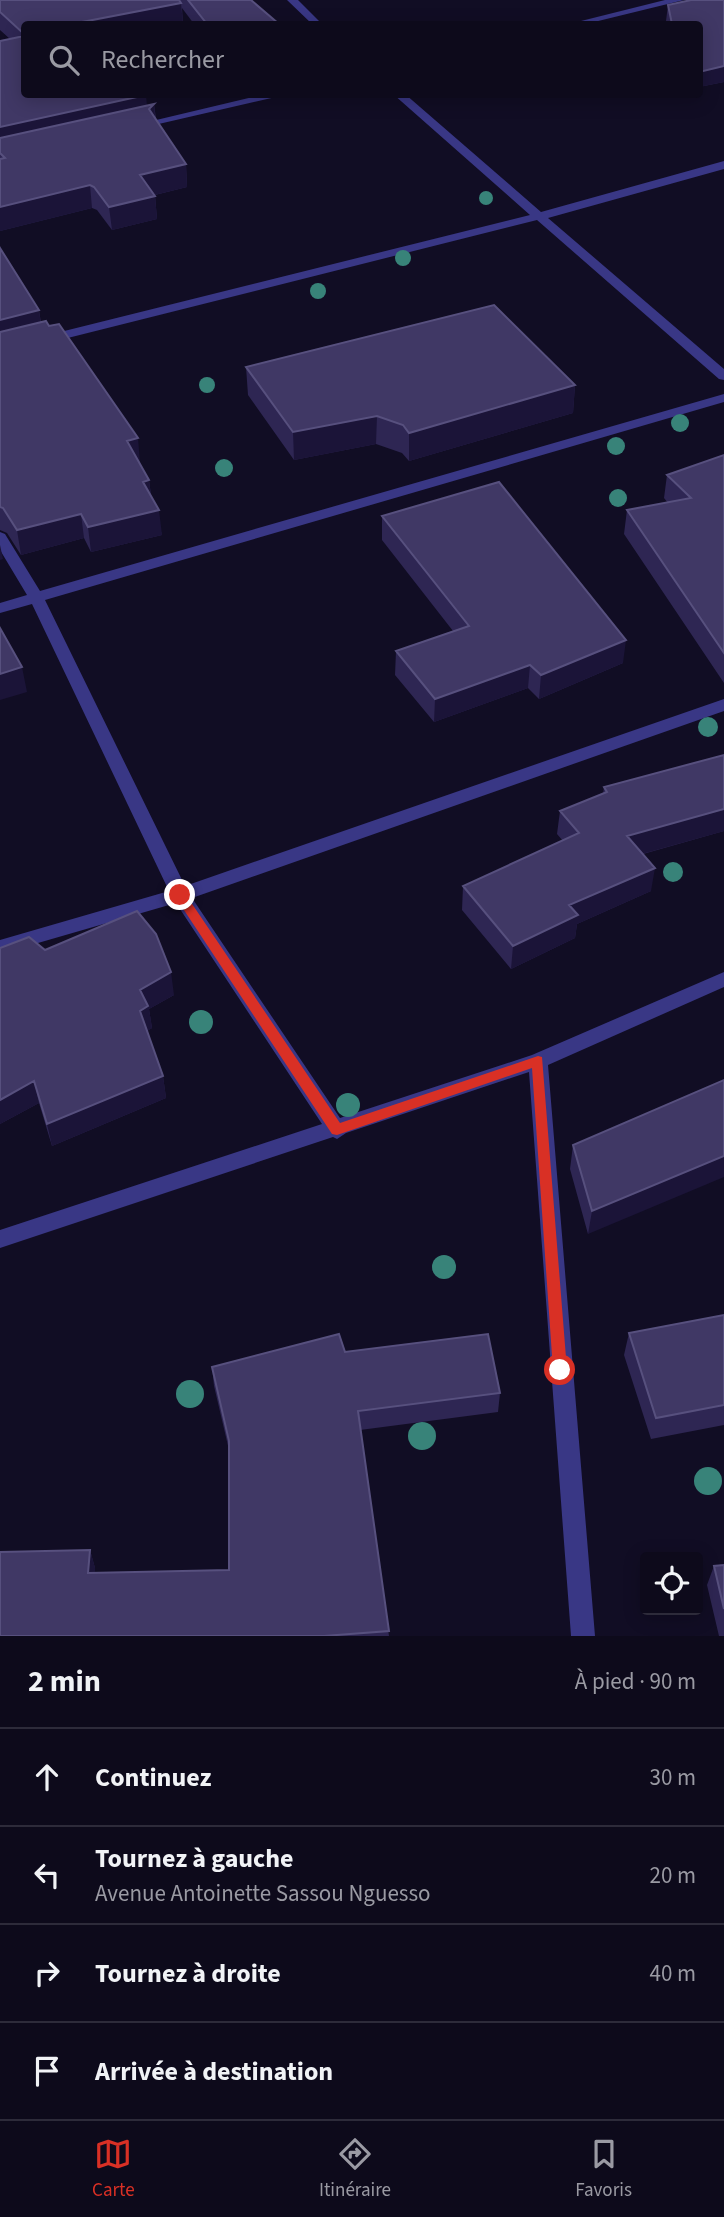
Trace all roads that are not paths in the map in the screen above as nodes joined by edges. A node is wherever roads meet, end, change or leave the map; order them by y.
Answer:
1 (292, 0) edge
2 (679, 0) edge
3 (314, 21) edge
4 (587, 21) edge
5 (266, 98) edge
6 (403, 98) edge
7 (122, 130) edge
8 (724, 165) edge
9 (540, 216) junction
10 (0, 351) edge
11 (724, 376) edge
12 (724, 398) edge
13 (0, 537) edge
14 (36, 597) junction
15 (0, 608) edge
16 (724, 705) edge
17 (180, 895) junction
18 (0, 947) edge
19 (724, 979) edge
20 (538, 1061) junction
21 (337, 1130) junction
22 (0, 1238) edge
23 (583, 1636) edge

1 - 3 street
2 - 4 street
5 - 7 street
6 - 9 street
8 - 9 street
9 - 10 street
9 - 11 street
12 - 14 street
13 - 14 street
14 - 15 street
14 - 17 street
16 - 17 street
17 - 18 street
17 - 21 street
19 - 20 street
20 - 21 street
20 - 23 street
21 - 22 street

